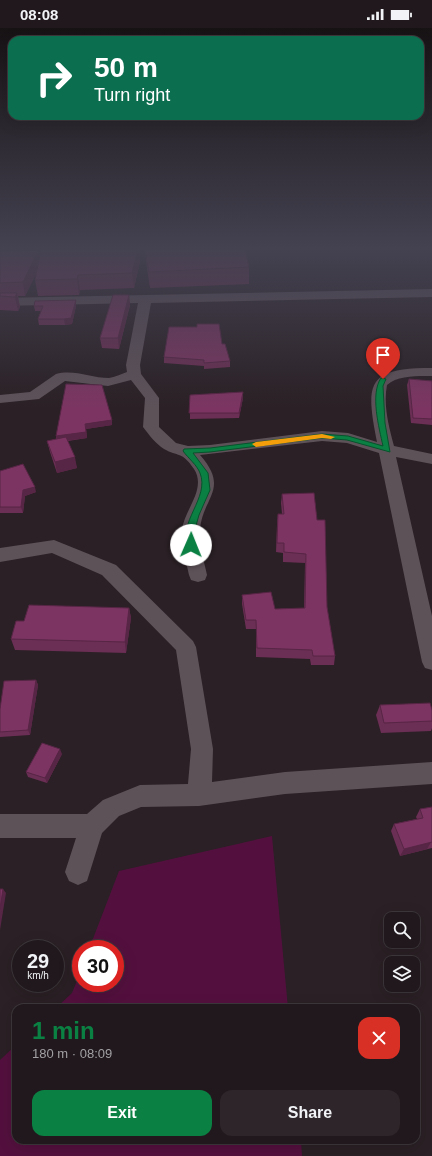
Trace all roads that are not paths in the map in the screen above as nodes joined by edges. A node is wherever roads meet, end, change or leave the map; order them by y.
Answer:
1 (145, 303) edge
2 (432, 372) edge
3 (134, 374) junction
4 (0, 399) edge
5 (388, 450) junction
6 (187, 451) junction
7 (432, 459) edge
8 (0, 555) edge
9 (198, 575) dead end
10 (432, 662) edge
11 (432, 773) edge
12 (199, 795) junction
13 (0, 826) edge
14 (92, 826) junction
15 (78, 872) dead end

1 - 3 street
2 - 5 street
3 - 4 street
3 - 6 street
5 - 6 street
5 - 7 street
5 - 10 street
6 - 9 street
8 - 12 street
11 - 12 street
12 - 14 street
13 - 14 street
14 - 15 street

